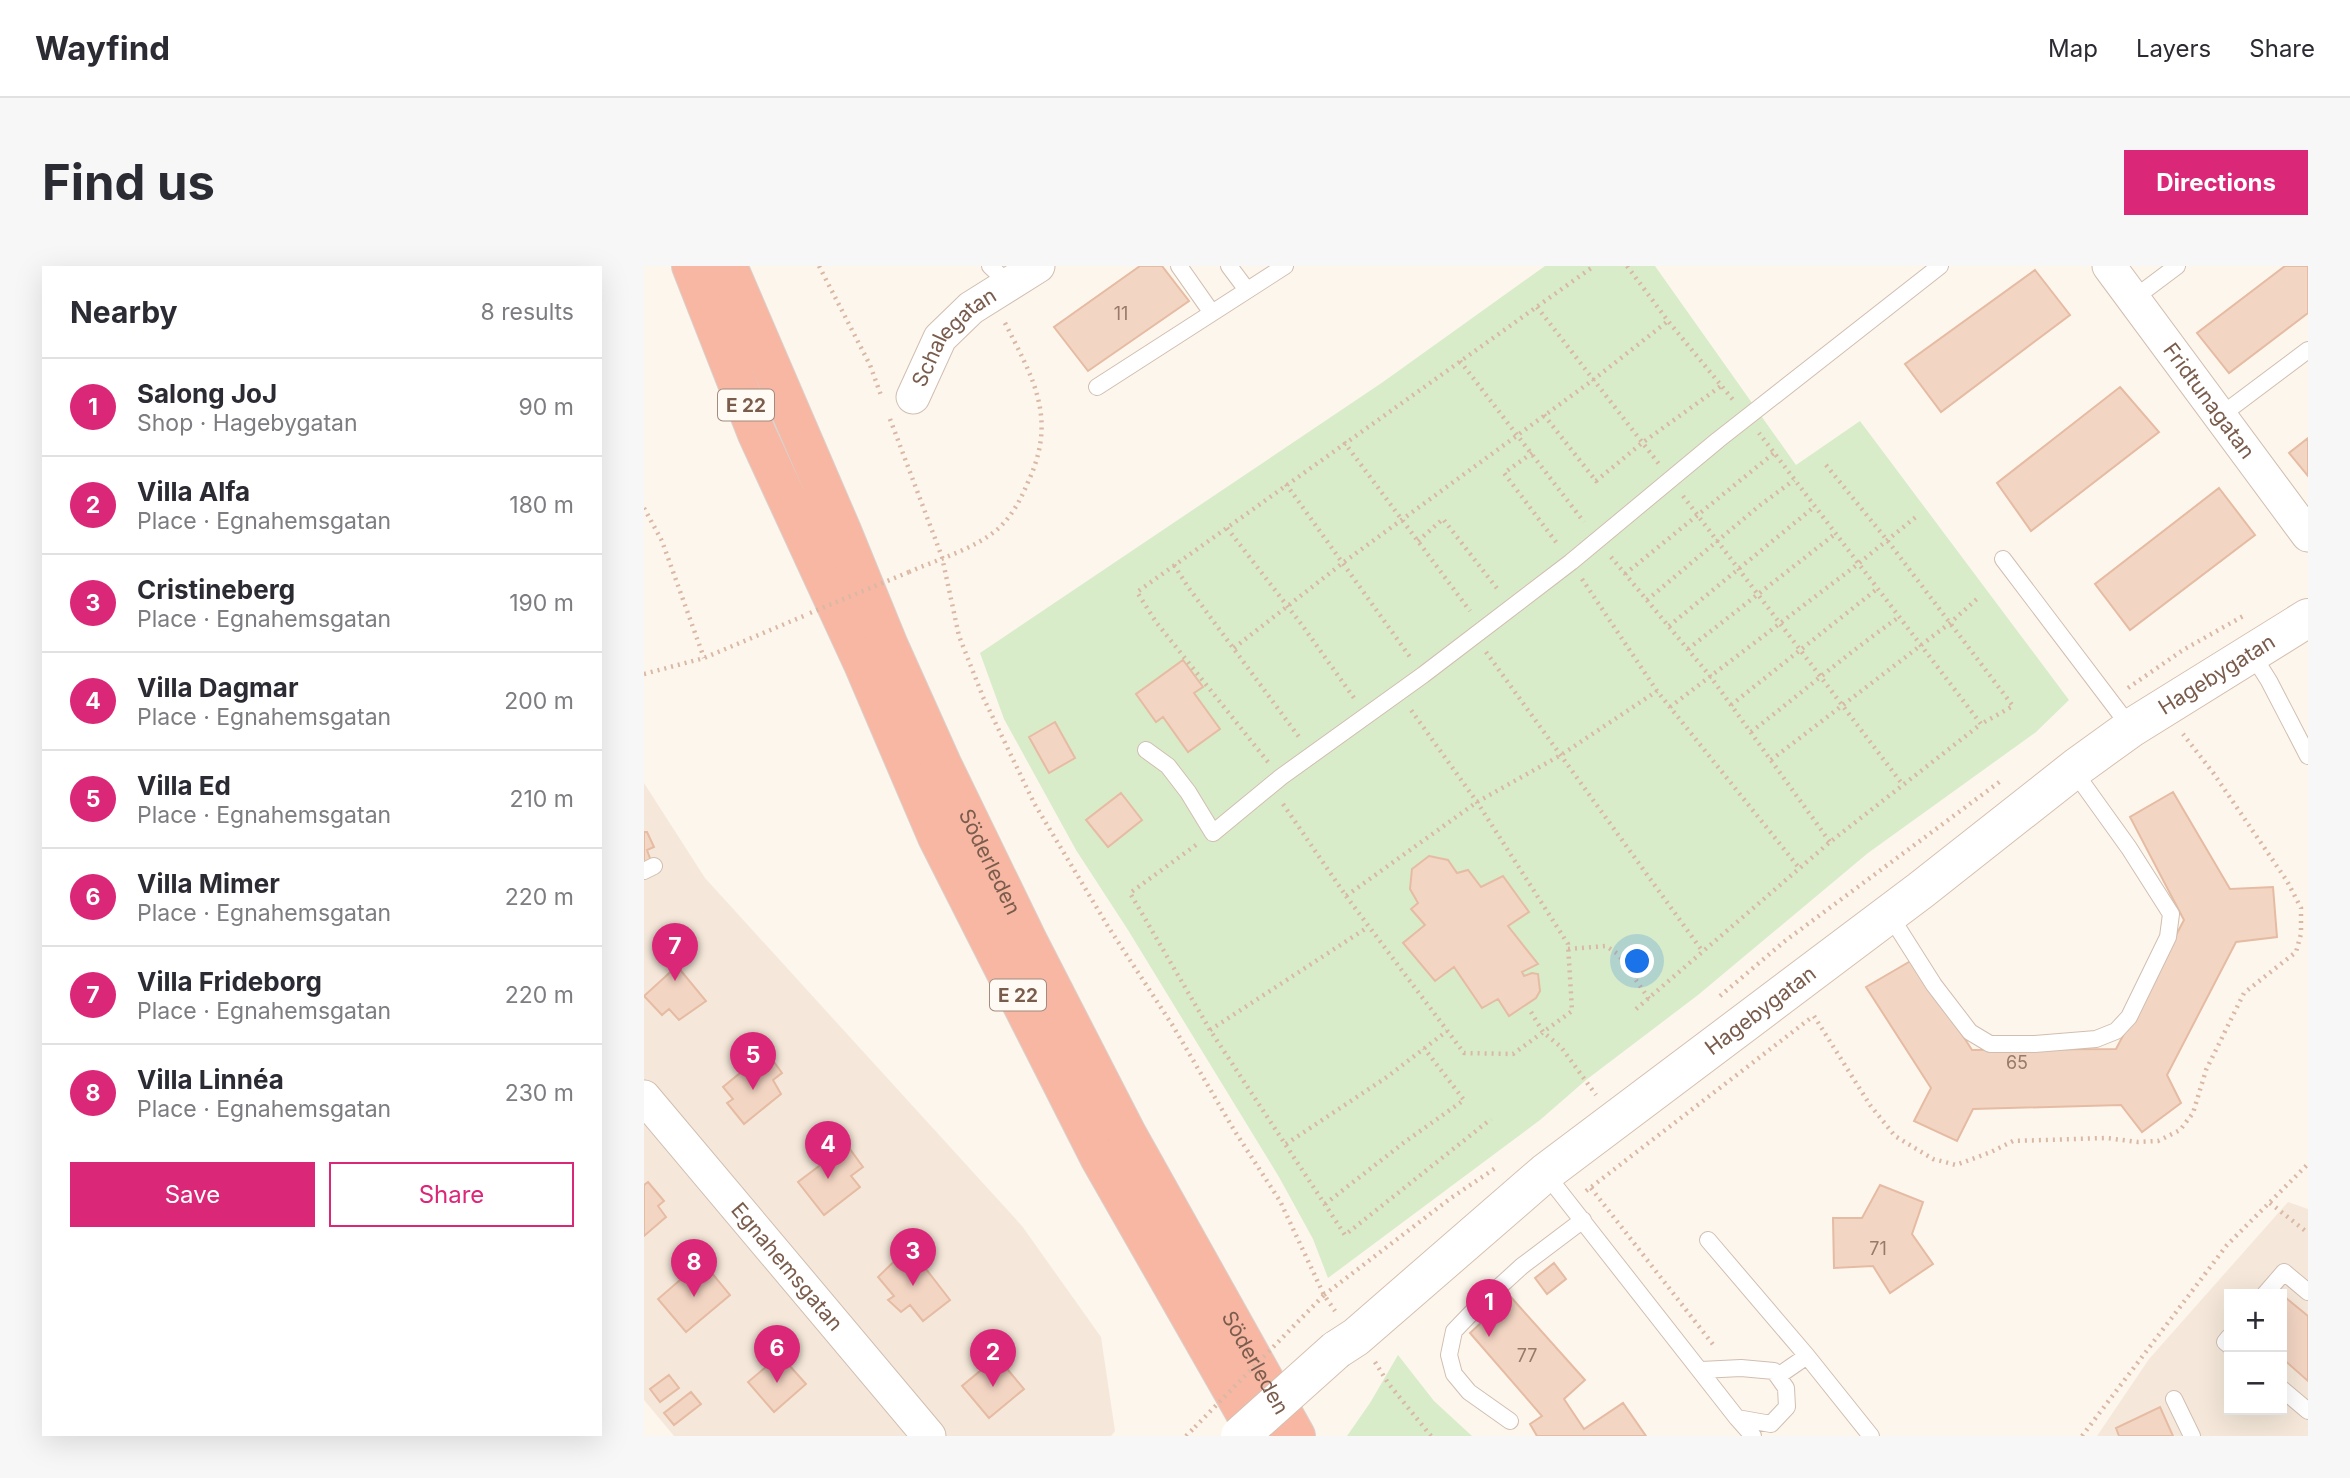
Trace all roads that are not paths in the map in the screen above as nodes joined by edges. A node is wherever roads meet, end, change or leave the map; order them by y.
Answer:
1 (691, 266) edge
2 (728, 266) edge
3 (1038, 266) edge
4 (1179, 266) edge
5 (1229, 266) edge
6 (1285, 266) edge
7 (1940, 266) edge
8 (2109, 266) edge
9 (2177, 266) edge
10 (997, 282) edge
11 (1247, 290) junction
12 (2133, 299) junction
13 (1212, 313) junction
14 (2308, 350) edge
15 (1097, 387) dead end
16 (913, 397) dead end
17 (2220, 416) junction
18 (2308, 535) edge
19 (2003, 559) dead end
20 (2306, 625) edge
21 (2251, 653) junction
22 (2131, 728) junction
23 (1146, 750) dead end
24 (2308, 756) edge
25 (2073, 770) junction
26 (1889, 914) junction
27 (644, 1097) edge
28 (1545, 1173) junction
29 (1583, 1220) junction
30 (1708, 1240) dead end
31 (2269, 1289) edge
32 (2308, 1292) edge
33 (1807, 1356) junction
34 (1701, 1370) junction
35 (1778, 1376) junction
36 (2287, 1393) edge
37 (2174, 1399) dead end
38 (2308, 1411) edge
39 (1737, 1418) junction
40 (1510, 1421) dead end
41 (929, 1436) edge
42 (1240, 1436) edge
43 (1258, 1436) edge
44 (1296, 1436) edge
45 (1753, 1436) edge
46 (1871, 1436) edge
47 (2192, 1436) edge

1 - 43 highway, Söderleden / E 22
2 - 44 highway, Söderleden / E 22
3 - 10 street, Schalegatan
4 - 13 lane
5 - 11 lane
6 - 11 lane
7 - 23 lane
8 - 12 street, Fridtunagatan
9 - 12 lane
10 - 16 street, Schalegatan
11 - 13 lane
12 - 17 street, Fridtunagatan
13 - 15 lane
14 - 17 lane
17 - 18 street, Fridtunagatan
19 - 22 lane
20 - 21 street, Hagebygatan
21 - 22 street, Hagebygatan
21 - 24 lane
22 - 25 street, Hagebygatan
25 - 26 street, Hagebygatan
25 - 26 lane
26 - 28 street, Hagebygatan
27 - 41 street, Egnahemsgatan
28 - 29 lane
28 - 42 street, Hagebygatan, bridge
29 - 34 lane
29 - 40 lane
30 - 33 lane
31 - 32 lane
33 - 35 lane
33 - 46 lane
34 - 35 lane
34 - 39 lane
35 - 39 lane
36 - 38 lane
37 - 47 lane
39 - 45 lane

